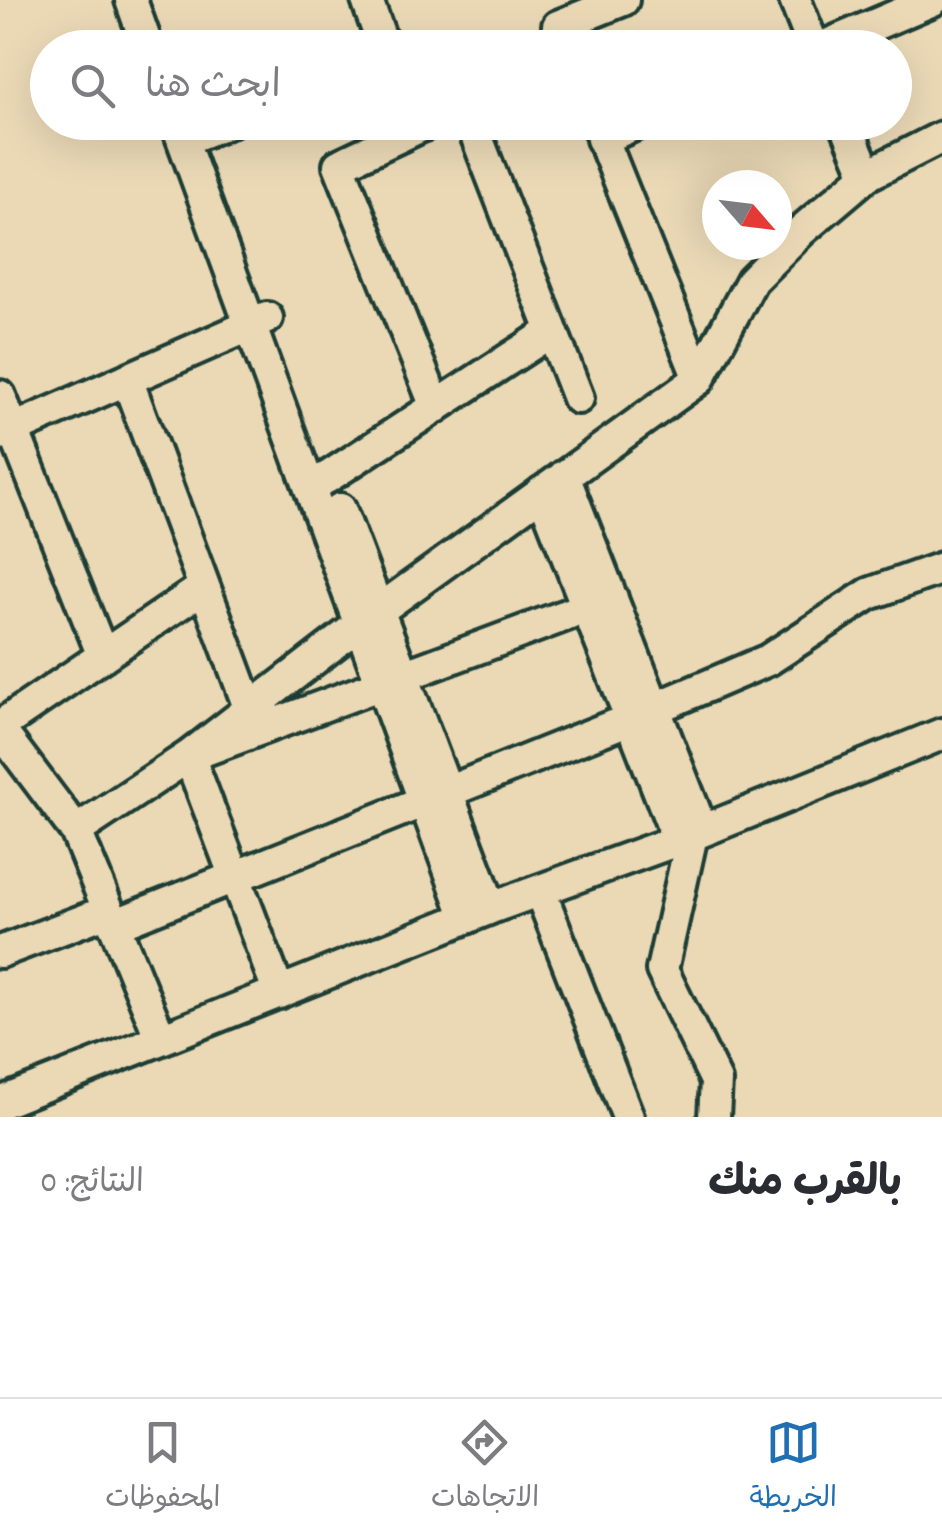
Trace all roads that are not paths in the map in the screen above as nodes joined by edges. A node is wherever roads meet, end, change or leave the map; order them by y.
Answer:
1 (130, 0) edge
2 (152, 0) edge
3 (367, 0) edge
4 (622, 0) edge
5 (795, 0) edge
6 (934, 0) edge
7 (141, 30) edge
8 (163, 30) edge
9 (378, 30) edge
10 (559, 30) edge
11 (809, 30) edge
12 (861, 30) edge
13 (942, 136) edge
14 (193, 140) edge
15 (392, 140) edge
16 (478, 140) edge
17 (603, 140) edge
18 (853, 140) edge
19 (868, 176) junction
20 (259, 322) junction
21 (552, 331) junction
22 (127, 379) junction
23 (698, 379) junction
24 (0, 396) edge
25 (578, 398) dead end
26 (436, 406) junction
27 (7, 432) edge
28 (319, 482) junction
29 (553, 484) junction
30 (942, 568) edge
31 (204, 586) junction
32 (600, 603) junction
33 (369, 617) junction
34 (102, 656) junction
35 (392, 680) junction
36 (250, 710) junction
37 (643, 714) junction
38 (0, 728) edge
39 (942, 734) edge
40 (189, 756) junction
41 (436, 796) junction
42 (76, 831) junction
43 (691, 835) junction
44 (234, 876) junction
45 (540, 890) junction
46 (479, 913) junction
47 (111, 918) junction
48 (0, 952) edge
49 (278, 993) junction
50 (161, 1039) junction
51 (0, 1103) edge
52 (628, 1117) edge
53 (714, 1117) edge

1 - 7 street
2 - 8 street
3 - 9 street
4 - 10 street
5 - 11 street
6 - 12 street
13 - 19 street
14 - 20 street
15 - 26 street
16 - 21 street
17 - 23 street
18 - 19 street
19 - 23 street
20 - 22 street
20 - 28 street
21 - 25 street
21 - 26 street
22 - 27 street
22 - 31 street
23 - 29 street
24 - 27 street
26 - 28 street
27 - 34 street
28 - 33 street
29 - 32 street
29 - 33 street
30 - 37 street
31 - 34 street
31 - 36 street
32 - 35 street
32 - 37 street
33 - 35 street
33 - 36 street
34 - 38 street
35 - 40 street
35 - 41 street
36 - 40 street
37 - 41 street
37 - 43 street
38 - 42 street
39 - 43 street
40 - 42 street
40 - 44 street
41 - 44 street
41 - 46 street
42 - 47 street
43 - 45 street
43 - 53 street
44 - 47 street
44 - 49 street
45 - 46 street
45 - 52 street
46 - 49 street
47 - 48 street
47 - 50 street
49 - 50 street
50 - 51 street

